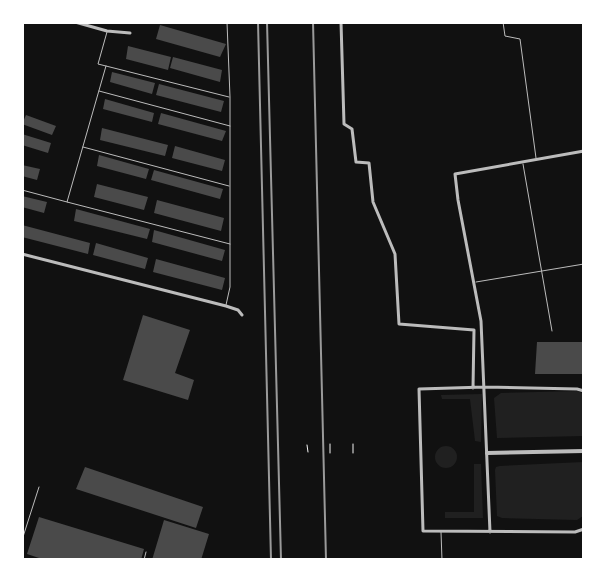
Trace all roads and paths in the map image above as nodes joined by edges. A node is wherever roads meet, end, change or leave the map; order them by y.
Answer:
1 (74, 22) edge
2 (226, 22) edge
3 (341, 22) edge
4 (503, 22) edge
5 (107, 31) junction
6 (130, 33) dead end
7 (106, 66) junction
8 (98, 91) junction
9 (230, 97) junction
10 (230, 126) junction
11 (82, 147) junction
12 (584, 151) edge
13 (536, 160) junction
14 (522, 162) junction
15 (230, 186) junction
16 (22, 190) edge
17 (67, 202) junction
18 (230, 244) junction
19 (22, 254) edge
20 (584, 264) edge
21 (541, 271) junction
22 (474, 282) junction
23 (226, 306) junction
24 (242, 315) dead end
25 (552, 330) dead end
26 (473, 388) junction
27 (485, 388) junction
28 (584, 391) edge
29 (330, 444) dead end
30 (353, 444) dead end
31 (307, 445) dead end
32 (584, 451) edge
33 (308, 452) dead end
34 (330, 453) dead end
35 (353, 453) dead end
36 (487, 453) junction
37 (39, 487) dead end
38 (584, 529) edge
39 (441, 532) junction
40 (490, 532) junction
41 (22, 540) edge
42 (146, 552) dead end
43 (144, 560) edge
44 (442, 560) edge

1 - 5 street
2 - 9 lane
3 - 26 street
4 - 13 lane
5 - 6 street
5 - 7 lane
7 - 8 lane
7 - 9 lane
8 - 10 lane
8 - 11 lane
9 - 10 lane
10 - 15 lane
11 - 15 lane
11 - 17 lane
12 - 13 street
13 - 14 street
14 - 21 lane
14 - 22 street
15 - 18 lane
16 - 17 lane
17 - 18 lane
18 - 23 lane
19 - 23 street
20 - 21 lane
21 - 22 lane
21 - 25 lane
22 - 27 street
23 - 24 street
26 - 27 street
26 - 39 street
27 - 28 street
27 - 36 street
29 - 34 path
30 - 35 path
31 - 33 path
32 - 36 street
36 - 40 street
37 - 41 lane
38 - 40 street
39 - 40 street
39 - 44 lane
42 - 43 lane

